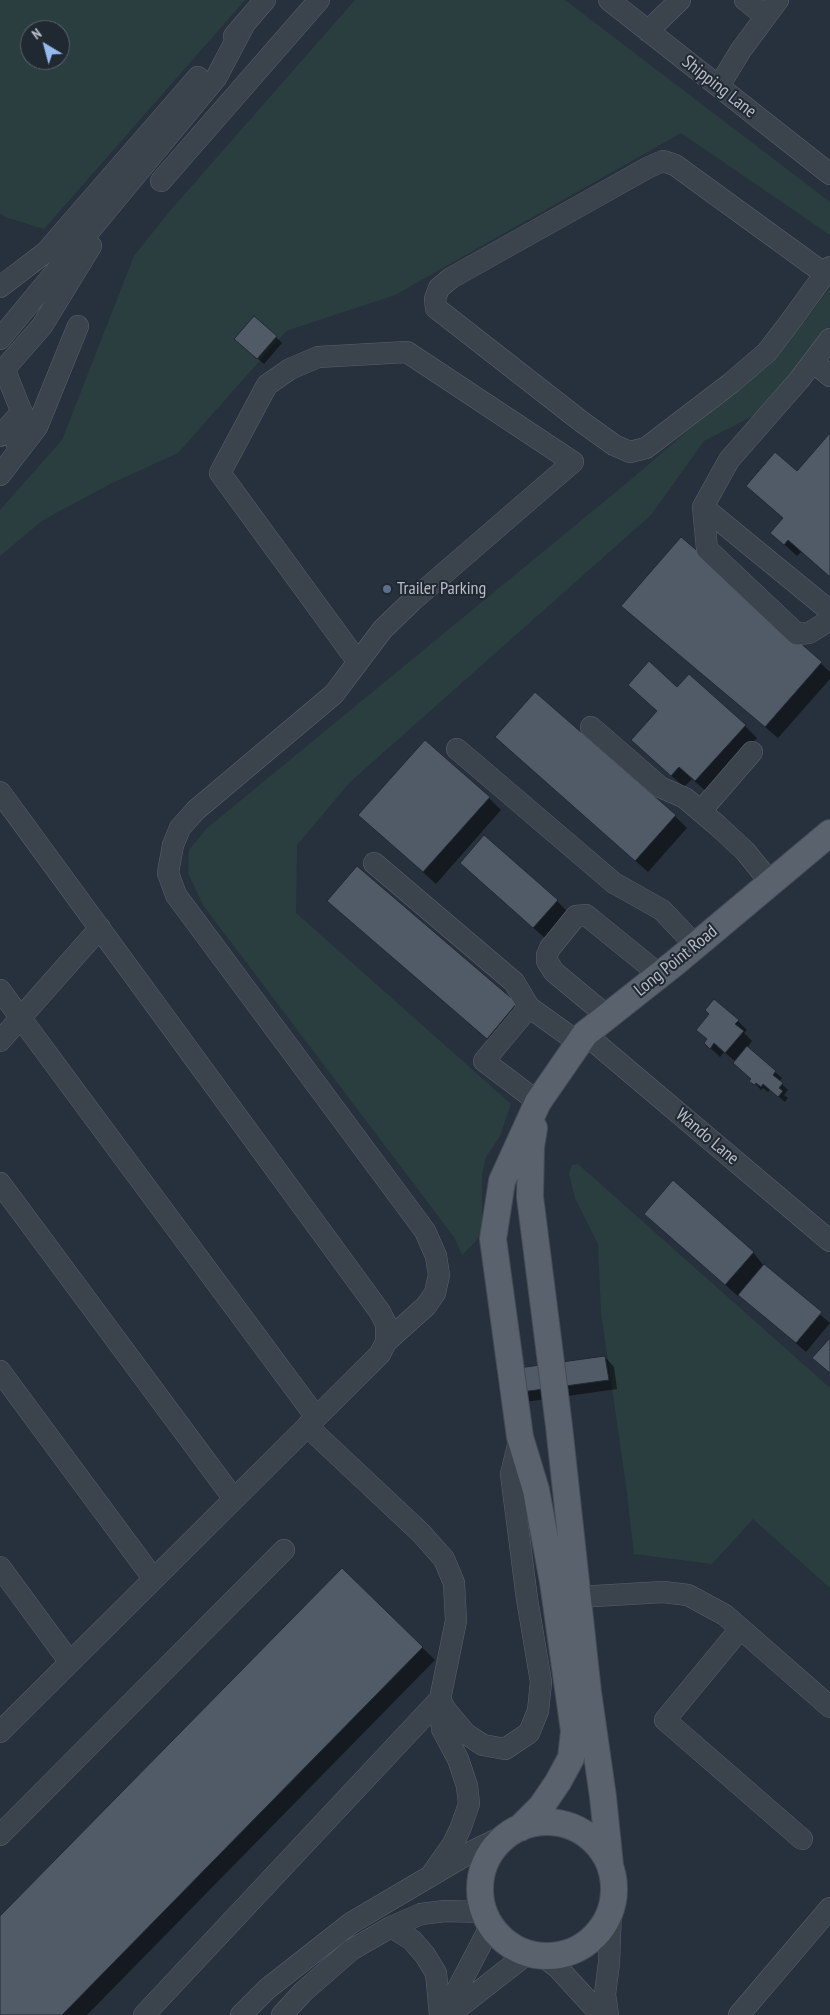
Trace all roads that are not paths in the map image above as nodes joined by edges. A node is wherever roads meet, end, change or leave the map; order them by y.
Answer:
1 (265, 0) edge
2 (319, 0) edge
3 (609, 0) edge
4 (745, 0) edge
5 (778, 0) edge
6 (672, 2) edge
7 (765, 16) junction
8 (244, 25) junction
9 (648, 31) junction
10 (719, 86) junction
11 (138, 172) junction
12 (830, 174) edge
13 (161, 181) dead end
14 (827, 270) edge
15 (1, 286) edge
16 (78, 326) dead end
17 (0, 339) edge
18 (830, 339) edge
19 (813, 362) junction
20 (2, 373) edge
21 (830, 376) edge
22 (0, 393) edge
23 (22, 412) junction
24 (0, 436) edge
25 (0, 459) edge
26 (0, 475) edge
27 (703, 507) junction
28 (830, 611) edge
29 (830, 620) edge
30 (358, 662) junction
31 (591, 727) dead end
32 (457, 749) dead end
33 (752, 752) dead end
34 (0, 792) edge
35 (701, 811) junction
36 (830, 833) edge
37 (374, 863) dead end
38 (771, 883) junction
39 (100, 928) junction
40 (696, 946) junction
41 (660, 975) junction
42 (0, 990) edge
43 (529, 1007) junction
44 (607, 1016) junction
45 (20, 1018) junction
46 (582, 1038) junction
47 (0, 1041) edge
48 (538, 1102) junction
49 (0, 1183) edge
50 (830, 1241) edge
51 (386, 1342) junction
52 (0, 1371) edge
53 (312, 1422) junction
54 (520, 1437) junction
55 (234, 1499) junction
56 (284, 1550) dead end
57 (0, 1567) edge
58 (154, 1578) junction
59 (578, 1597) junction
60 (740, 1629) junction
61 (69, 1661) junction
62 (440, 1699) junction
63 (830, 1707) edge
64 (0, 1732) edge
65 (514, 1831) junction
66 (0, 1835) edge
67 (802, 1839) dead end
68 (610, 1865) junction
69 (431, 1876) junction
70 (830, 1908) edge
71 (611, 1909) junction
72 (488, 1919) junction
73 (391, 1927) junction
74 (534, 1954) junction
75 (144, 2015) edge
76 (241, 2015) edge
77 (282, 2015) edge
78 (440, 2015) edge
79 (444, 2015) edge
80 (449, 2015) edge
81 (602, 2015) edge
82 (608, 2015) edge
83 (739, 2015) edge

1 - 8 street
2 - 13 street
3 - 9 street, Shipping Lane
4 - 7 street
5 - 7 street
6 - 9 street
7 - 10 street
8 - 11 street
8 - 15 street
9 - 10 street, Shipping Lane
10 - 12 street, Shipping Lane
11 - 17 street
11 - 20 street
14 - 14 street
16 - 26 street
18 - 19 street
19 - 21 street
19 - 27 street
20 - 22 street
20 - 23 street
23 - 24 street
23 - 25 street
27 - 28 street
27 - 29 street
30 - 30 street
30 - 51 street
31 - 35 street
32 - 40 street
33 - 35 street
34 - 39 street
35 - 38 street
36 - 38 main road, Long Point Road
37 - 43 street
38 - 40 main road, Long Point Road
39 - 45 street
39 - 51 street
40 - 41 main road, Long Point Road
41 - 44 main road, Long Point Road
41 - 44 street
42 - 45 street
43 - 46 street, Wando Lane
43 - 48 street
44 - 46 main road, Long Point Road
45 - 47 street
45 - 53 street
46 - 48 main road, Long Point Road
46 - 50 street, Wando Lane
48 - 54 main road, Long Point Road
48 - 59 main road
49 - 55 street
51 - 53 street
52 - 58 street
53 - 55 street
53 - 62 street
54 - 62 street
54 - 65 main road, Long Point Road
55 - 58 street
56 - 66 street
57 - 61 street
58 - 61 street
59 - 60 street
59 - 68 main road
60 - 63 street
60 - 67 street
61 - 64 street
62 - 69 street
62 - 75 street
65 - 68 main road
65 - 69 street
65 - 72 main road
68 - 71 main road
69 - 76 street
70 - 83 street
71 - 74 main road
71 - 82 street
72 - 73 street
72 - 74 main road
72 - 79 street
73 - 77 street
73 - 78 street
74 - 80 street
74 - 81 street

